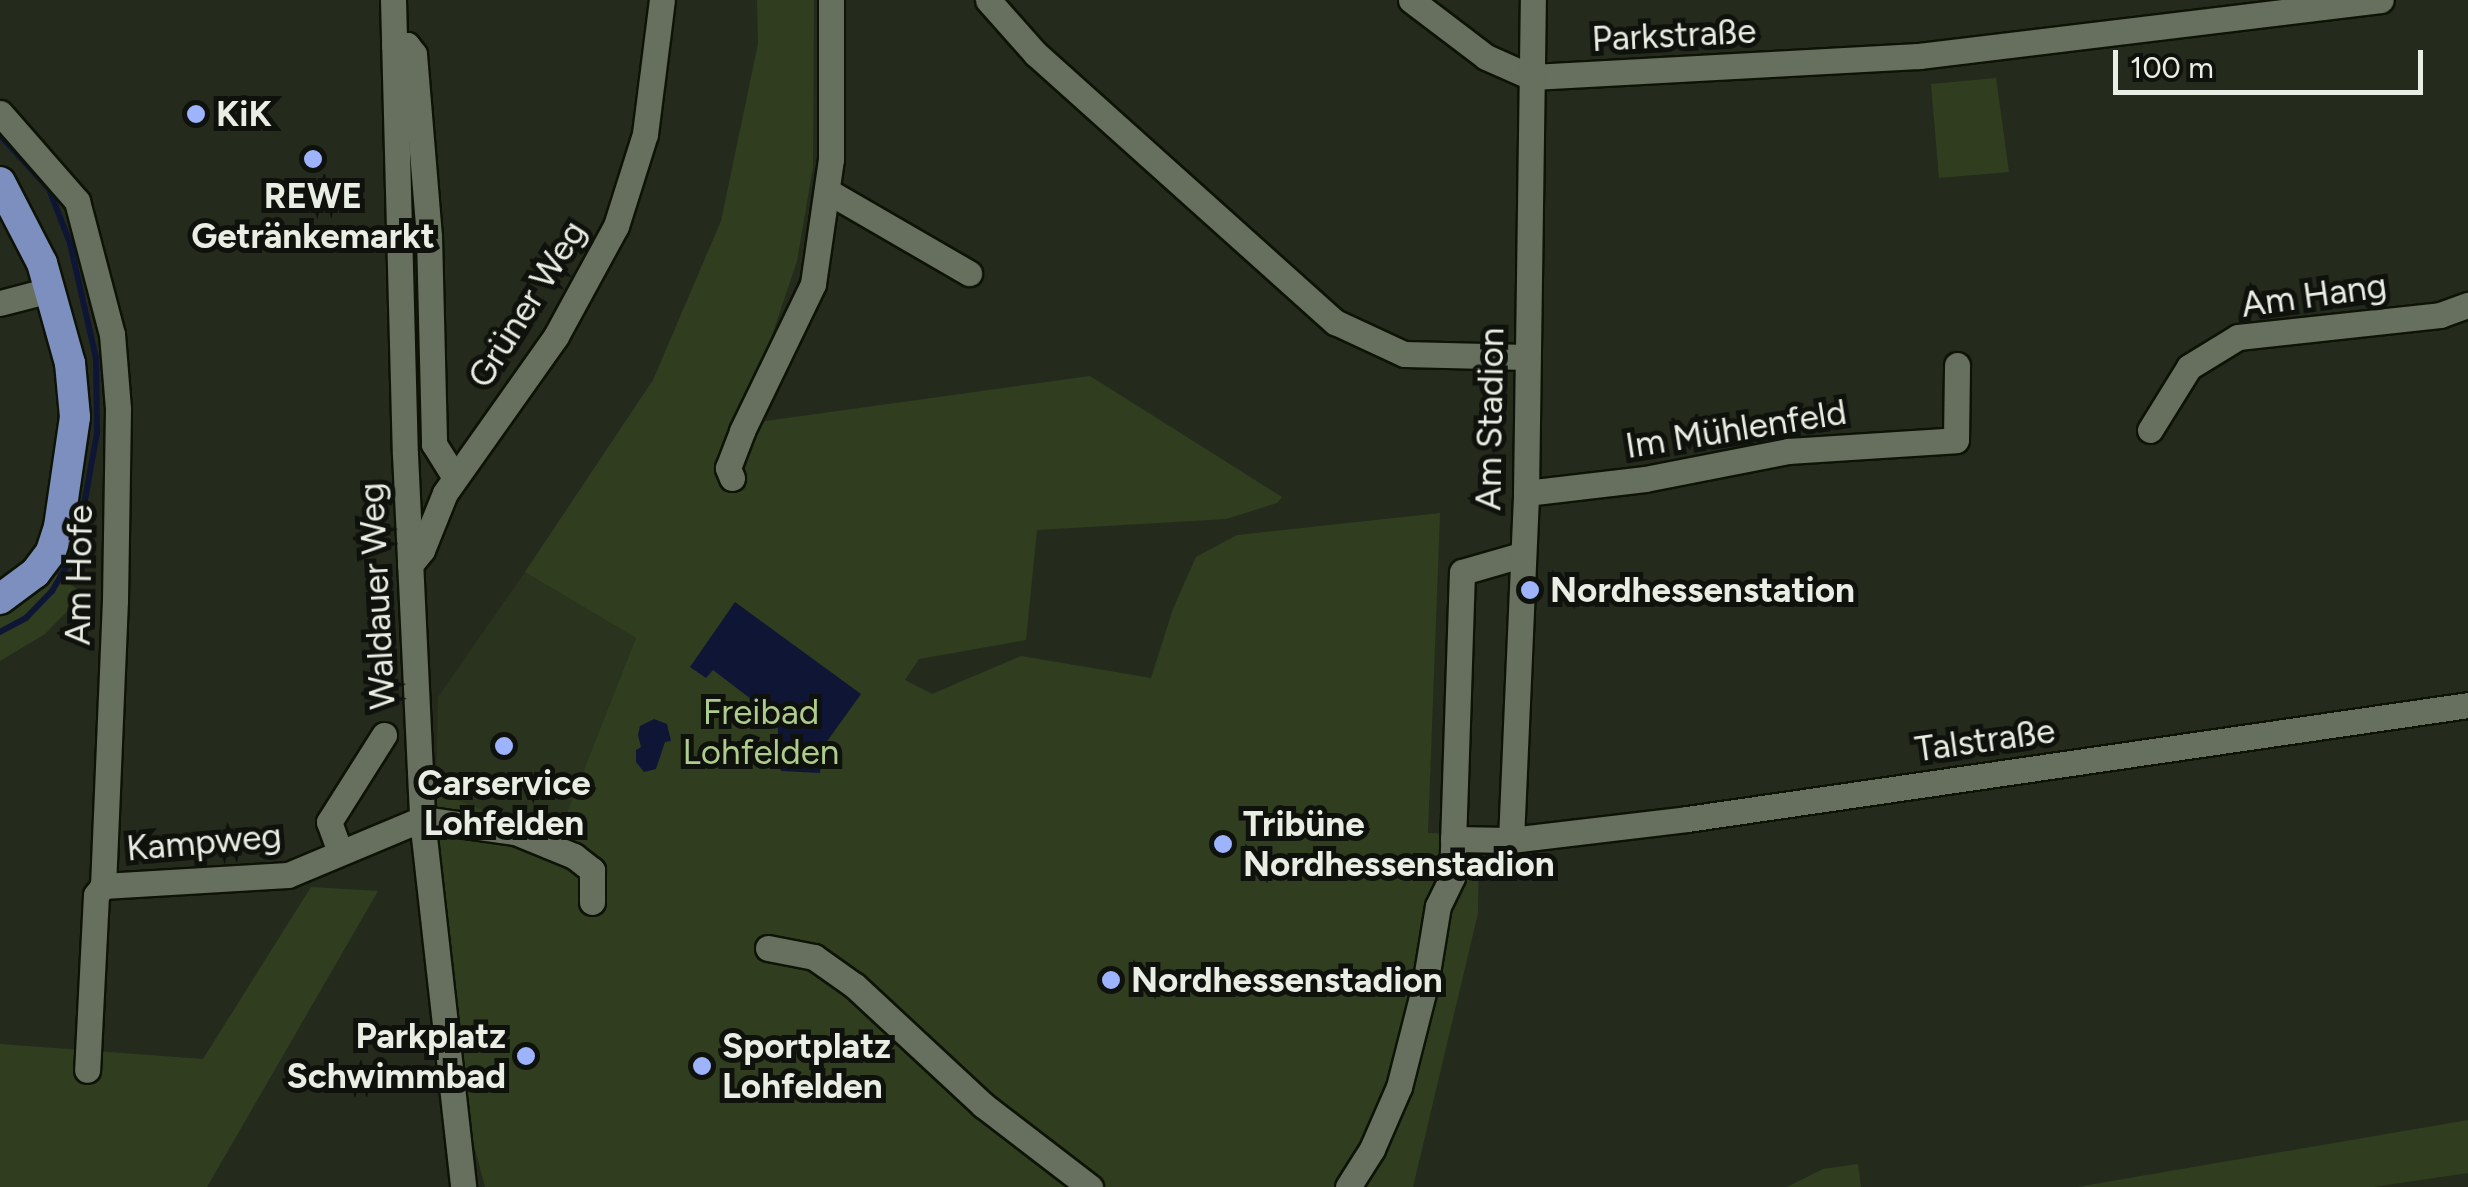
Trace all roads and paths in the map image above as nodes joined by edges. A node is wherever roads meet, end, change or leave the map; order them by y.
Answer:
1 (393, 0) edge
2 (662, 0) edge
3 (831, 0) edge
4 (988, 0) edge
5 (1411, 0) edge
6 (1533, 0) edge
7 (2381, 0) edge
8 (394, 45) junction
9 (1531, 78) junction
10 (0, 113) edge
11 (829, 192) junction
12 (4, 197) edge
13 (968, 274) dead end
14 (50, 290) junction
15 (0, 303) edge
16 (2468, 305) edge
17 (1527, 357) junction
18 (1958, 364) dead end
19 (2150, 430) dead end
20 (454, 477) junction
21 (732, 478) dead end
22 (1526, 493) junction
23 (1520, 555) junction
24 (410, 565) junction
25 (0, 599) edge
26 (2468, 705) edge
27 (384, 735) dead end
28 (422, 819) junction
29 (1453, 840) junction
30 (1511, 840) junction
31 (340, 852) junction
32 (102, 886) junction
33 (592, 902) dead end
34 (768, 948) dead end
35 (86, 1070) dead end
36 (463, 1187) edge
37 (1090, 1187) edge
38 (1348, 1187) edge

1 - 8 street, Waldauer Weg
2 - 20 street, Grüner Weg
3 - 11 street
4 - 17 street
5 - 9 street, Parkstraße
6 - 9 street, Am Stadion
7 - 9 street, Parkstraße
8 - 20 street
8 - 24 street, Waldauer Weg
9 - 17 street, Am Stadion
10 - 32 street, Am Hofe
11 - 13 street
11 - 21 street
12 - 14 main road
14 - 15 street
14 - 25 main road
16 - 19 street, Am Hang
17 - 22 street, Am Stadion
18 - 22 street, Im Mühlenfeld
20 - 24 street, Grüner Weg
22 - 23 street, Am Stadion
23 - 29 street
23 - 30 street, Am Stadion
24 - 28 street, Waldauer Weg
26 - 30 street, Talstraße
27 - 31 street
28 - 31 street, Kampweg
28 - 33 street
28 - 36 street, Waldauer Weg
29 - 30 street, Talstraße
29 - 38 street
31 - 32 street, Kampweg
32 - 35 street, Am Hofe
34 - 37 street

